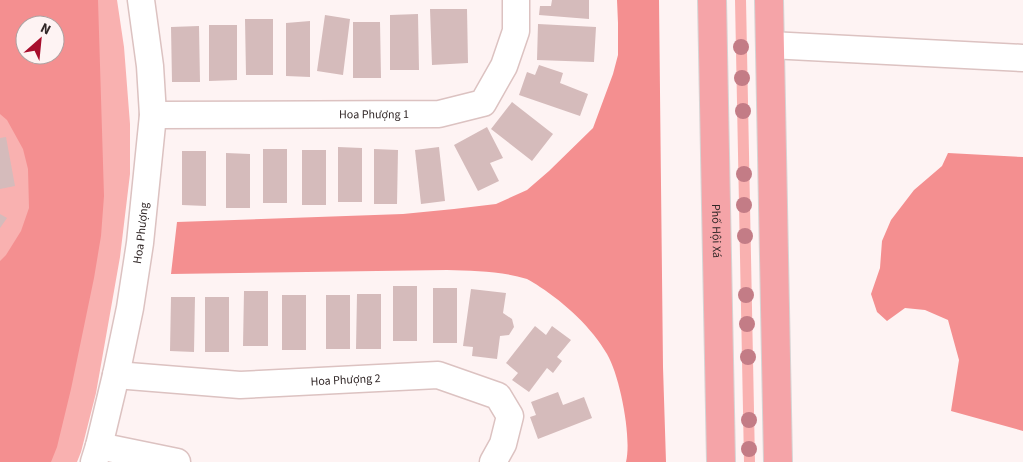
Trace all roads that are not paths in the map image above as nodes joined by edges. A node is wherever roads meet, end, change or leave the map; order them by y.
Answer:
1 (141, 0) edge
2 (516, 0) edge
3 (712, 0) edge
4 (769, 0) edge
5 (770, 46) junction
6 (1023, 58) edge
7 (153, 115) junction
8 (116, 376) junction
9 (96, 454) edge
10 (177, 462) edge
11 (493, 462) edge
12 (721, 462) edge
13 (778, 462) edge

1 - 7 street, Hoa Phượng
2 - 7 street, Hoa Phượng 1
3 - 12 main road, Phố Hội Xá
4 - 5 main road
5 - 6 street
5 - 13 main road
7 - 8 street, Hoa Phượng
8 - 9 street, Hoa Phượng
8 - 11 street, Hoa Phượng 2
9 - 10 street

